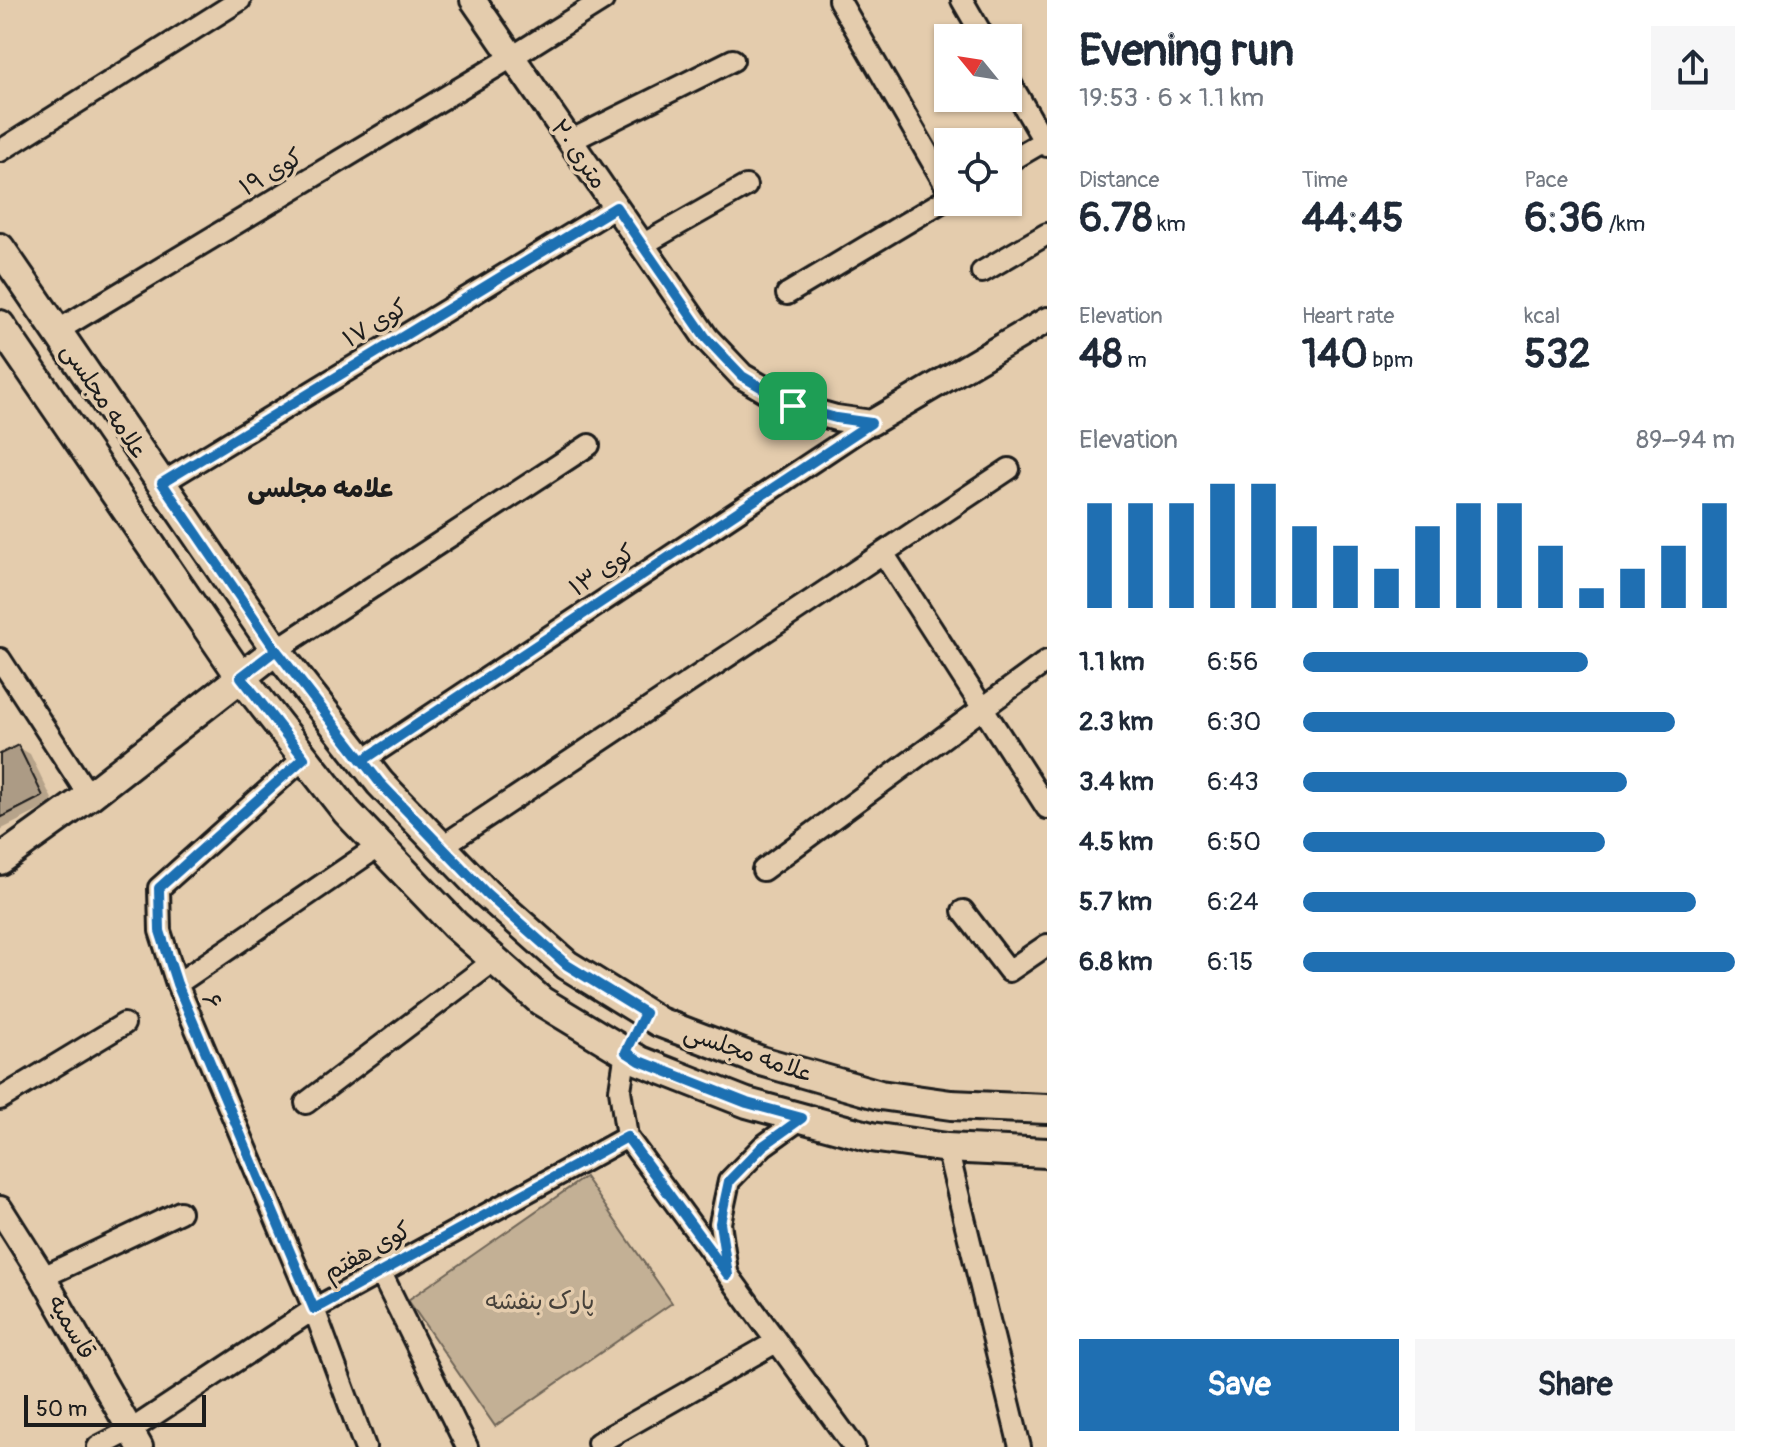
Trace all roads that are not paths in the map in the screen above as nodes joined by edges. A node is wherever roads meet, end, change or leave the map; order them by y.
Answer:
1 (240, 0) edge
2 (473, 0) edge
3 (603, 0) edge
4 (839, 0) edge
5 (962, 0) edge
6 (976, 24) edge
7 (512, 57) junction
8 (733, 60) dead end
9 (1022, 103) edge
10 (570, 141) junction
11 (1046, 144) edge
12 (0, 151) edge
13 (1022, 155) edge
14 (934, 165) edge
15 (746, 186) dead end
16 (934, 206) edge
17 (616, 207) junction
18 (1047, 234) edge
19 (642, 245) junction
20 (0, 248) edge
21 (982, 272) dead end
22 (787, 294) dead end
23 (1047, 320) edge
24 (57, 331) junction
25 (3, 337) edge
26 (871, 423) junction
27 (589, 445) dead end
28 (1009, 469) dead end
29 (162, 483) junction
30 (883, 553) junction
31 (276, 650) junction
32 (0, 659) edge
33 (1047, 661) edge
34 (241, 677) junction
35 (982, 708) junction
36 (304, 758) junction
37 (362, 761) junction
38 (89, 796) junction
39 (1047, 808) edge
40 (379, 846) junction
41 (441, 847) junction
42 (0, 860) edge
43 (763, 870) dead end
44 (963, 911) dead end
45 (1047, 945) edge
46 (495, 960) junction
47 (177, 984) junction
48 (645, 1013) junction
49 (124, 1024) dead end
50 (626, 1052) junction
51 (0, 1099) edge
52 (306, 1103) dead end
53 (1047, 1109) edge
54 (802, 1118) junction
55 (627, 1137) junction
56 (947, 1148) junction
57 (1047, 1153) edge
58 (0, 1209) edge
59 (180, 1212) dead end
60 (381, 1273) junction
61 (728, 1275) junction
62 (43, 1277) junction
63 (314, 1309) junction
64 (776, 1342) junction
65 (136, 1438) edge
66 (598, 1443) dead end
67 (98, 1447) edge
68 (365, 1447) edge
69 (467, 1447) edge
70 (854, 1447) edge
71 (1020, 1447) edge

1 - 12 street
2 - 7 street, ۲۰ متری
3 - 7 street, کوی ۱۹
4 - 14 street
5 - 6 street
7 - 10 street, ۲۰ متری
7 - 24 street, کوی ۱۹
8 - 10 street
9 - 11 street
10 - 17 street, ۲۰ متری
11 - 13 street
15 - 19 street
16 - 22 street
17 - 19 street, ۲۰ متری
17 - 29 street, کوی ۱۷
18 - 21 street
19 - 26 street, ۲۰ متری
20 - 24 main road, علامه مجلسی
23 - 26 street
24 - 29 main road, علامه مجلسی
25 - 34 main road, علامه مجلسی
26 - 37 street, کوی ۱۳
27 - 31 street
28 - 30 street
29 - 31 main road, علامه مجلسی
30 - 35 street
30 - 41 street
31 - 34 main road
31 - 37 main road, علامه مجلسی
32 - 38 street
33 - 35 street
34 - 36 main road, علامه مجلسی
34 - 38 main road
35 - 39 street
35 - 43 street
36 - 40 main road, علامه مجلسی
36 - 47 street, ۶
37 - 41 main road, علامه مجلسی
38 - 42 main road
40 - 46 main road, علامه مجلسی
40 - 47 street
41 - 48 main road, علامه مجلسی
44 - 45 street
46 - 50 main road, علامه مجلسی
46 - 52 street
47 - 63 street, ۶
48 - 50 main road
48 - 53 main road, علامه مجلسی
49 - 51 street
50 - 54 main road, علامه مجلسی
50 - 55 street
54 - 56 main road, علامه مجلسی
54 - 61 street
55 - 60 street, کوی هفتم
55 - 61 street
56 - 57 main road, علامه مجلسی
56 - 71 street
58 - 62 street, قاسمیه
59 - 62 street
60 - 63 street, کوی هفتم
60 - 69 street
61 - 64 street
62 - 65 street, قاسمیه
63 - 65 street, کوی هفتم
63 - 68 street, ۶
64 - 66 street
64 - 70 street
65 - 67 street, کوی هفتم

